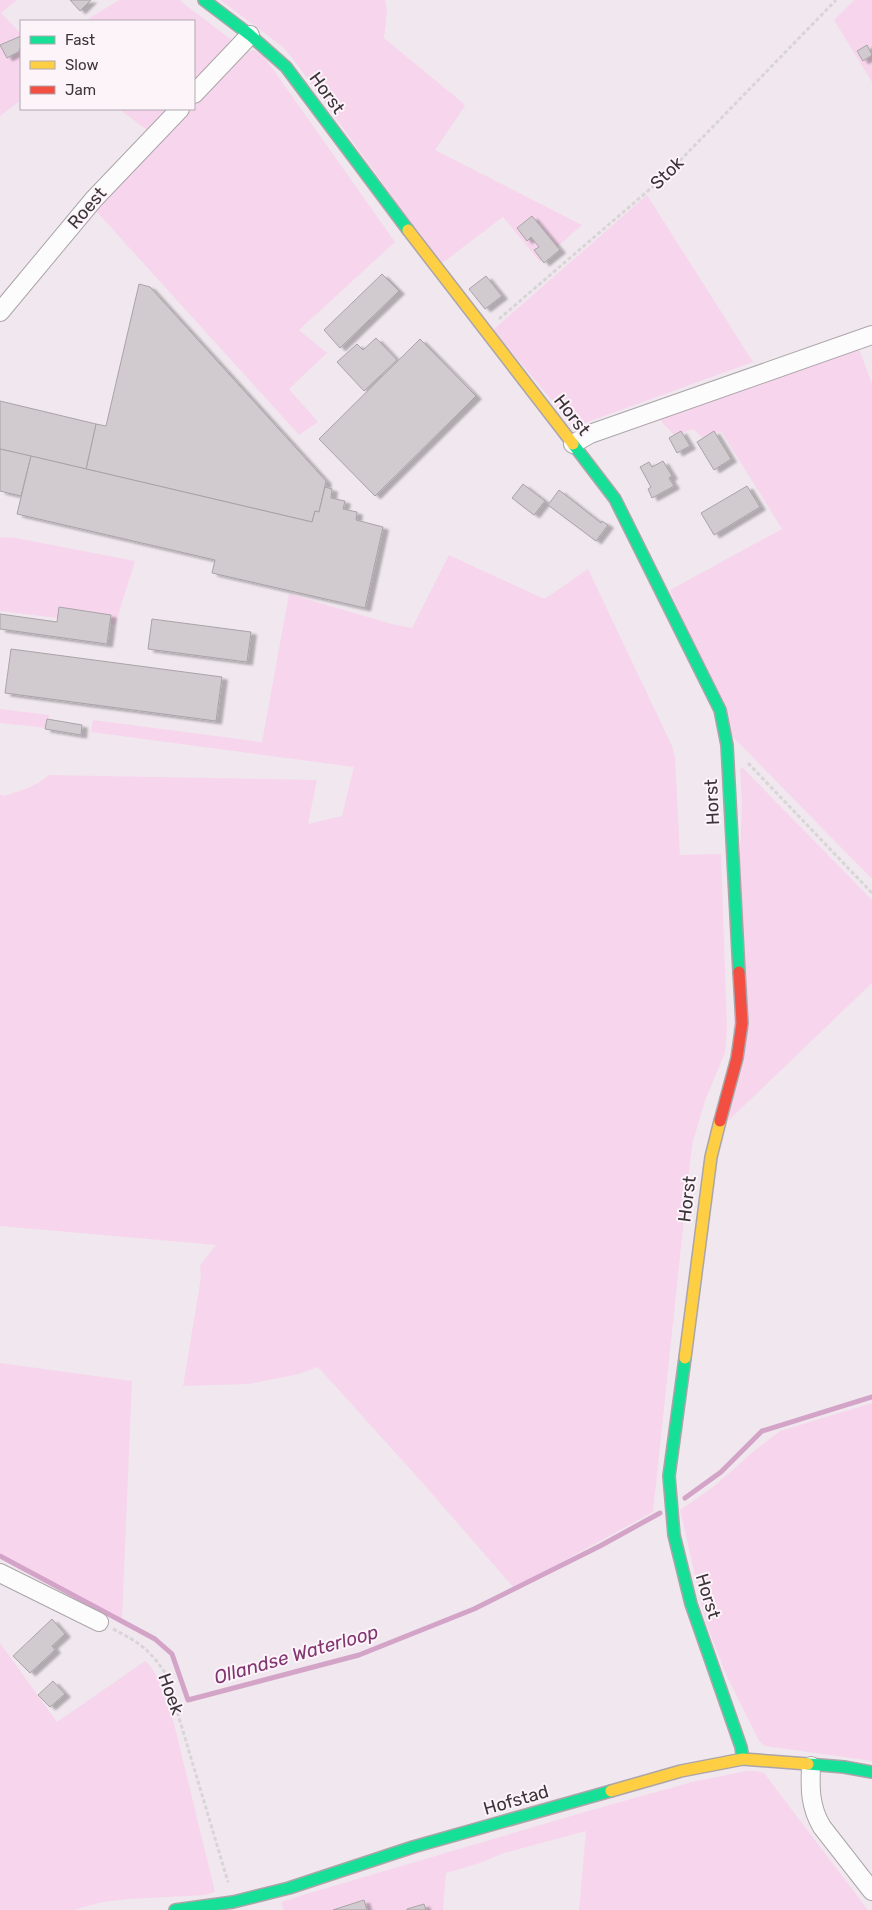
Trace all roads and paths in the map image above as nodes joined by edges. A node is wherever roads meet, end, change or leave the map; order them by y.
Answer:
1 (204, 0) edge
2 (836, 0) edge
3 (250, 35) junction
4 (195, 93) edge
5 (179, 110) edge
6 (0, 312) edge
7 (485, 330) junction
8 (872, 336) edge
9 (573, 444) junction
10 (748, 762) dead end
11 (872, 893) edge
12 (0, 1573) edge
13 (99, 1622) joint
14 (743, 1759) junction
15 (810, 1766) junction
16 (872, 1772) edge
17 (872, 1891) edge
18 (233, 1902) junction
19 (175, 1910) edge

1 - 3 street, Horst
2 - 7 path, Stok
3 - 4 street
3 - 7 street, Horst
5 - 6 street, Roest
7 - 9 street, Horst
8 - 9 street
9 - 14 street, Horst
10 - 11 path
12 - 13 street
13 - 18 path, Hoek
14 - 15 street, Hofstad
14 - 18 street, Hofstad
15 - 16 street, Hofstad
15 - 17 street
18 - 19 street, Hofstad

